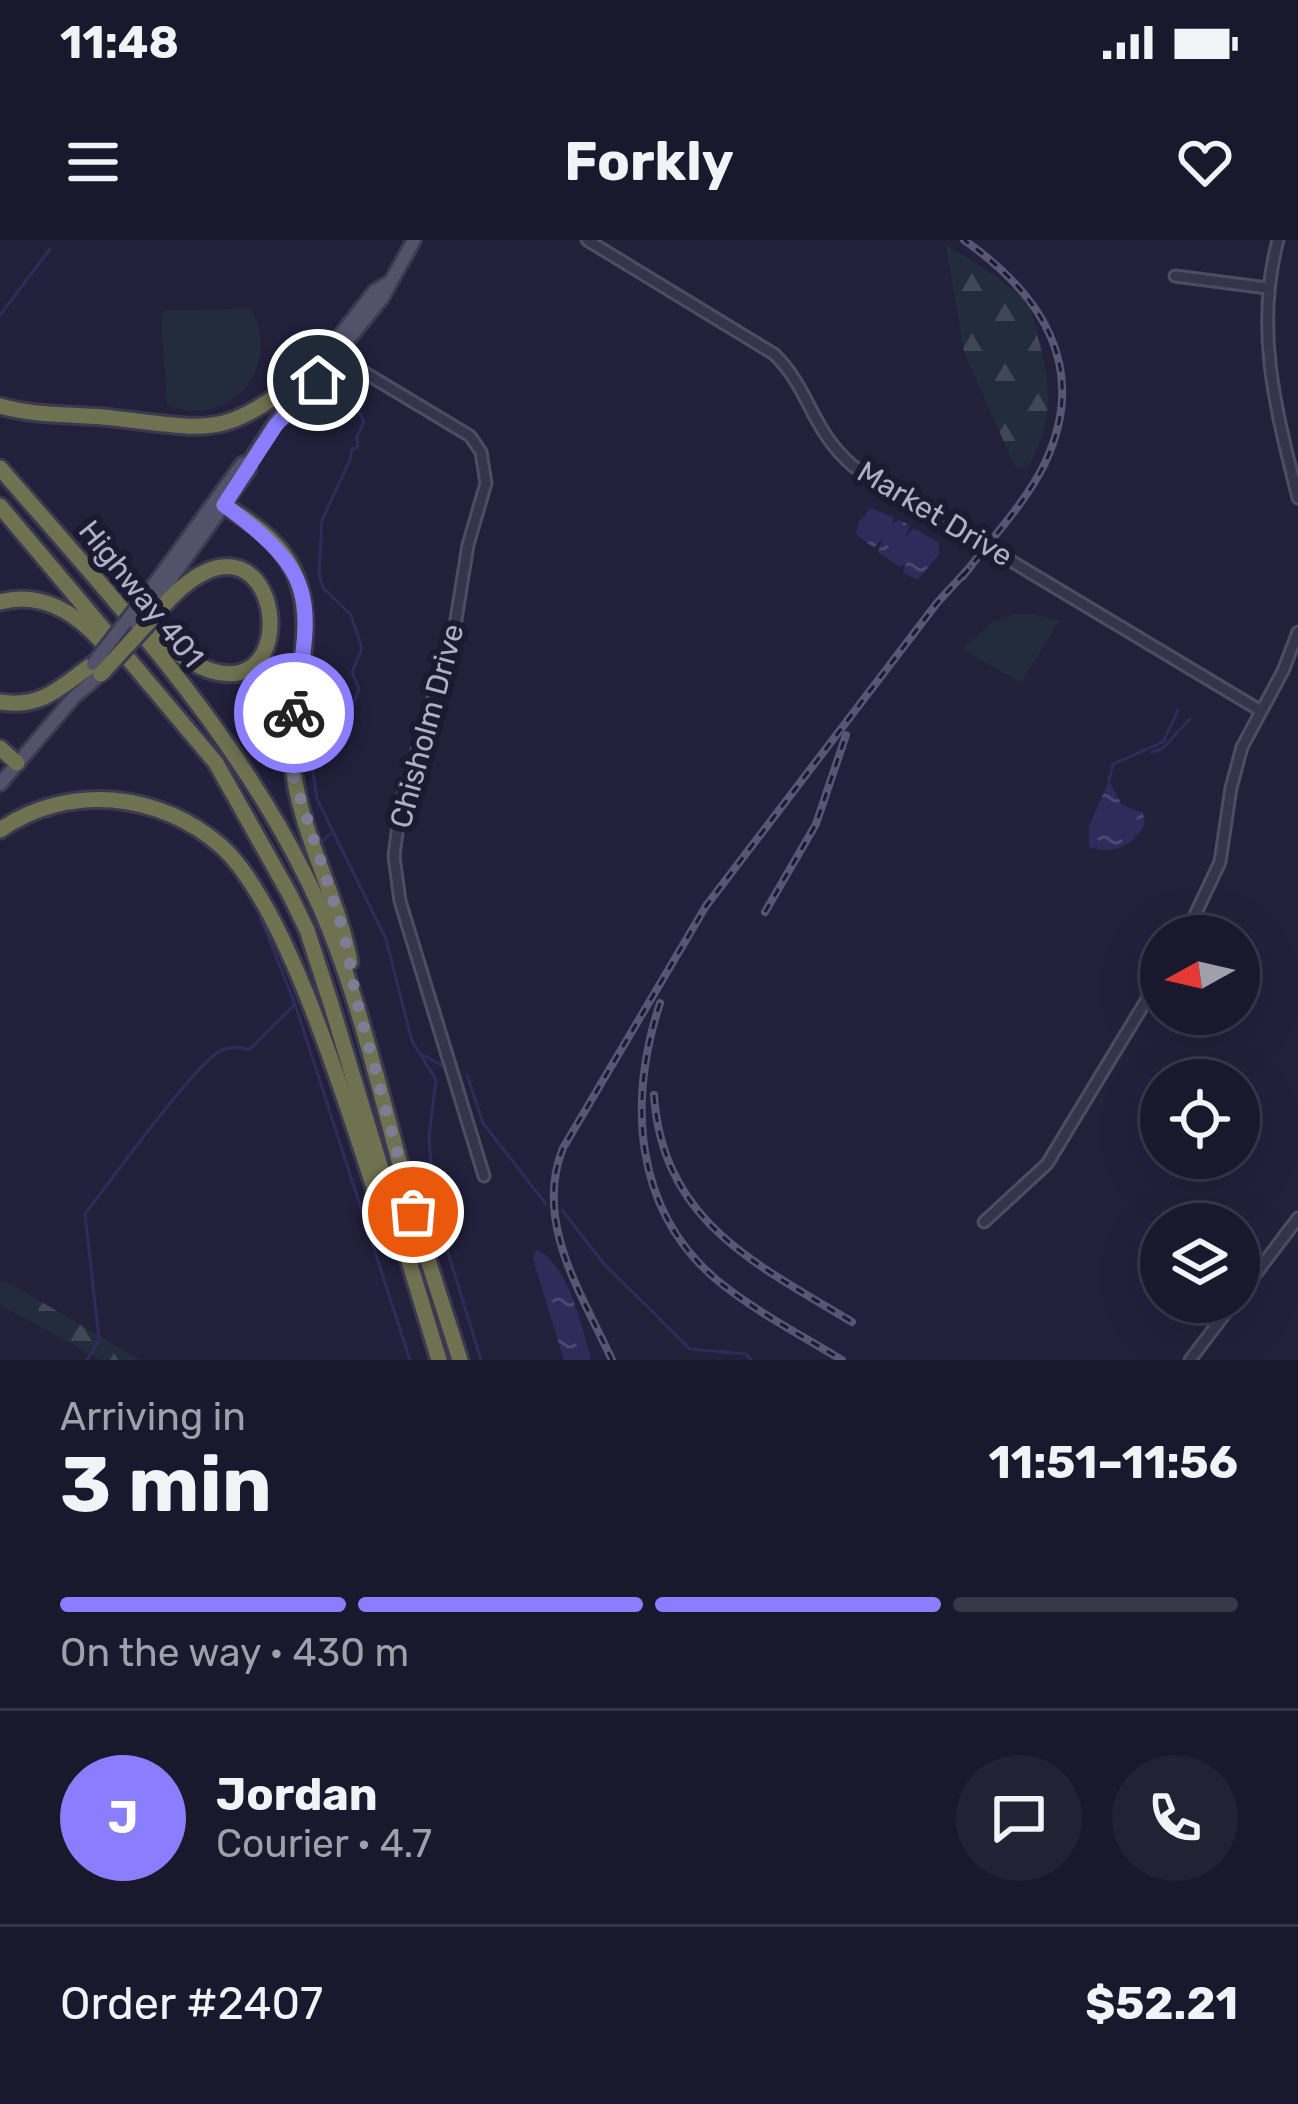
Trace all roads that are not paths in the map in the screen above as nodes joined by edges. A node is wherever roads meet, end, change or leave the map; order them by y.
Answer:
1 (587, 240) edge
2 (1278, 240) edge
3 (416, 243) edge
4 (1175, 276) dead end
5 (1267, 288) junction
6 (332, 353) junction
7 (313, 368) junction
8 (0, 406) edge
9 (276, 425) junction
10 (249, 461) junction
11 (0, 468) edge
12 (1298, 498) edge
13 (224, 505) junction
14 (0, 506) edge
15 (90, 572) junction
16 (0, 602) edge
17 (152, 604) junction
18 (1298, 632) edge
19 (94, 673) junction
20 (158, 694) junction
21 (0, 702) edge
22 (1261, 711) junction
23 (0, 748) edge
24 (17, 763) junction
25 (0, 784) edge
26 (0, 830) edge
27 (1195, 915) edge
28 (355, 994) junction
29 (1140, 1011) edge
30 (484, 1176) dead end
31 (1298, 1218) edge
32 (984, 1222) dead end
33 (1260, 1268) edge
34 (423, 1312) junction
35 (1219, 1323) edge
36 (439, 1360) edge
37 (460, 1360) edge
38 (1190, 1360) edge

1 - 22 street, Market Drive
2 - 5 street
3 - 6 main road
4 - 5 street
5 - 12 street
6 - 7 main road
6 - 9 main road
6 - 30 street, Chisholm Drive
7 - 8 highway
7 - 9 main road
9 - 10 main road
10 - 13 main road
10 - 17 main road
11 - 15 highway, Highway 401
13 - 17 main road
13 - 28 highway
14 - 20 highway, Highway 401
15 - 17 highway
15 - 28 highway, Highway 401
16 - 20 highway
17 - 19 highway, bridge
18 - 22 street
19 - 21 highway
19 - 24 main road
20 - 34 highway, Highway 401
22 - 27 street
23 - 24 highway
24 - 25 main road
26 - 34 highway
28 - 37 highway, Highway 401
29 - 32 street
31 - 33 street
34 - 36 highway, Highway 401
35 - 38 street

